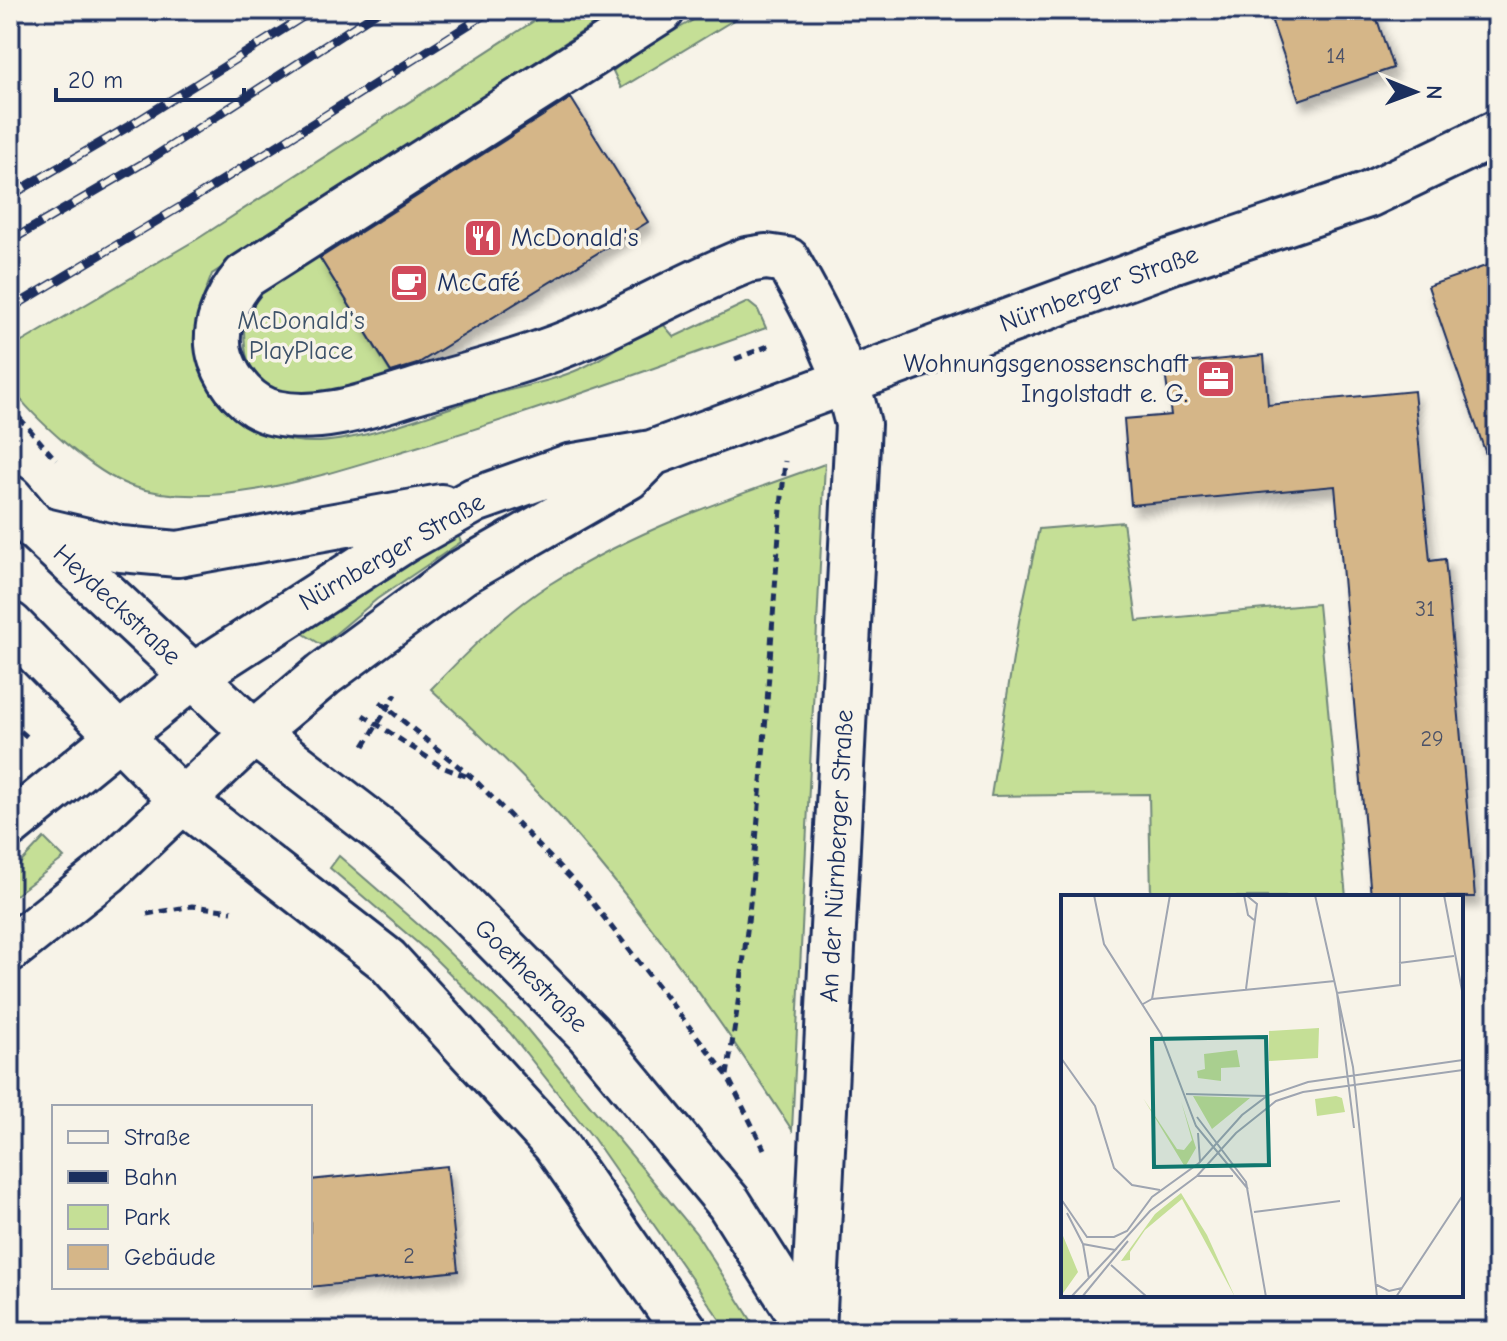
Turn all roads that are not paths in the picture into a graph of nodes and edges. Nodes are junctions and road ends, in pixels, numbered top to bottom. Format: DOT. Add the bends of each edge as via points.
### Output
graph roads {
  1 [pos="662,10"];
  2 [pos="1497,133"];
  3 [pos="848,382"];
  4 [pos="652,453"];
  5 [pos="475,500"];
  6 [pos="23,514"];
  7 [pos="10,625"];
  8 [pos="193,676"];
  9 [pos="254,733"];
  10 [pos="119,735"];
  11 [pos="184,802"];
  12 [pos="10,825"];
  13 [pos="10,949"];
  14 [pos="685,1331"];
  15 [pos="811,1331"];
  1 -- 3 [label="street, An der Nürnberger Straße" via="245,276 229,296 219,322 220,355 230,380 248,399 272,412 351,410 548,351 747,260 787,260 824,325"];
  2 -- 3 [label="street, Nürnberger Straße" via="1368,195 1172,261"];
  3 -- 4 [label="street, Nürnberger Straße"];
  3 -- 15 [label="street, An der Nürnberger Straße" via="858,424"];
  4 -- 5 [label="street, Nürnberger Straße" via="569,467"];
  4 -- 9 [label="street, Nürnberger Straße" via="628,477 461,573"];
  5 -- 6 [label="street" via="178,554 121,549"];
  5 -- 8 [label="street, Nürnberger Straße"];
  6 -- 8 [label="street, Heydeckstraße"];
  7 -- 10 [label="street"];
  8 -- 9 [label="street, Goethestraße"];
  8 -- 10 [label="street, Nürnberger Straße"];
  9 -- 11 [label="street, Nürnberger Straße"];
  9 -- 15 [label="street, Goethestraße" via="434,877 588,1033 729,1203"];
  10 -- 11 [label="street"];
  10 -- 12 [label="street, Nürnberger Straße"];
  11 -- 13 [label="street, Nürnberger Straße"];
  11 -- 14 [label="street" via="387,960 555,1144"];
}
